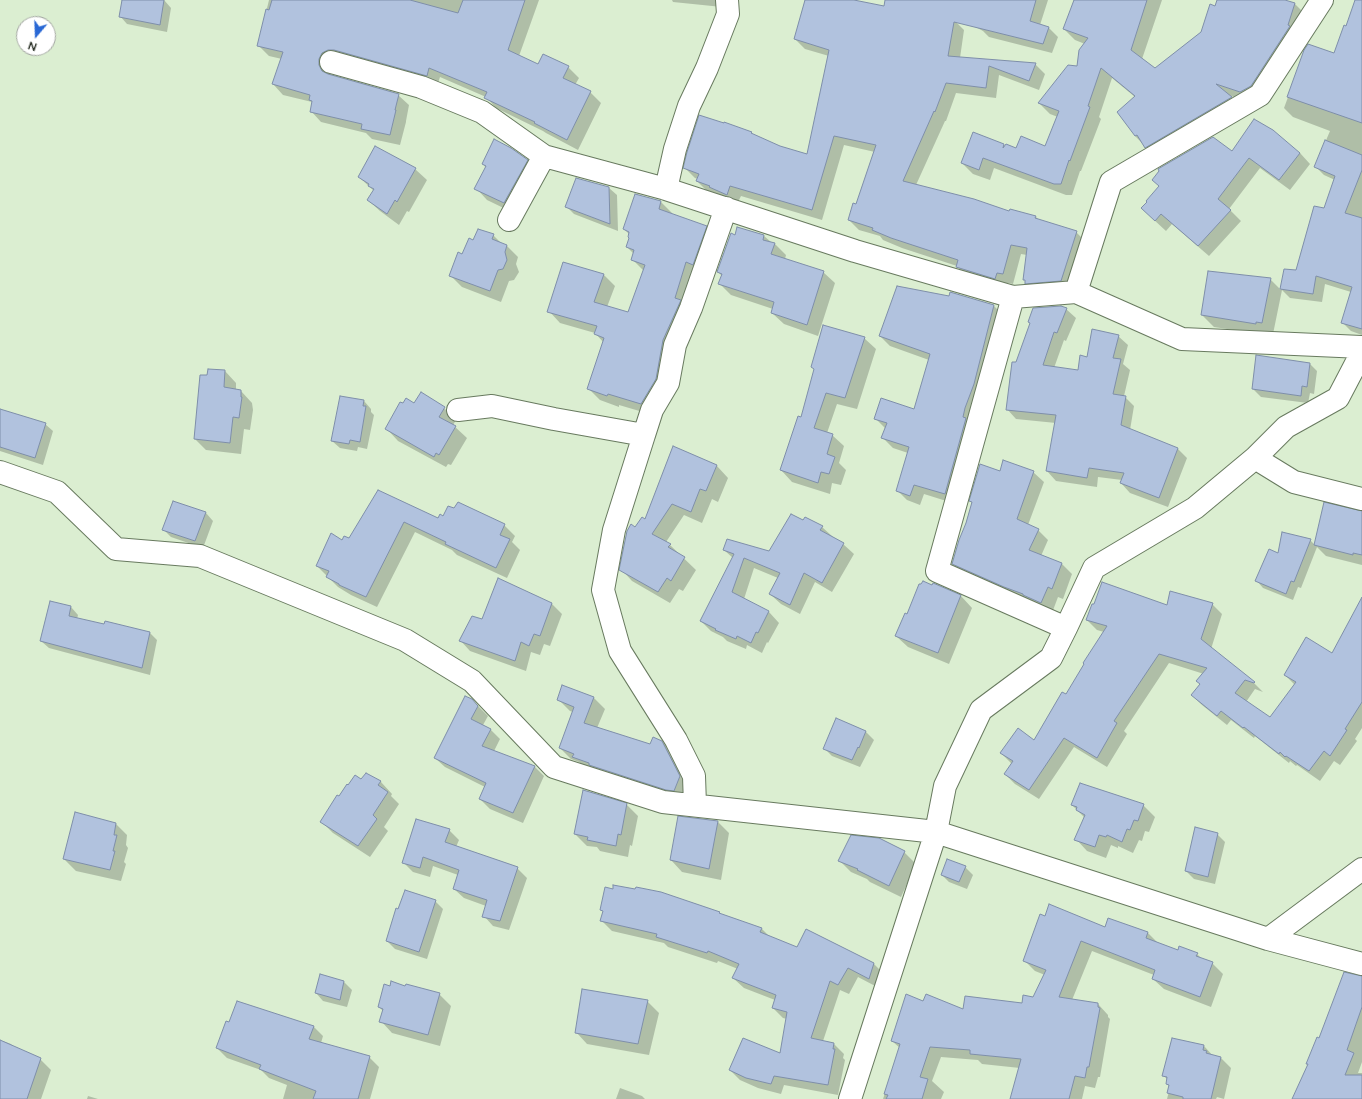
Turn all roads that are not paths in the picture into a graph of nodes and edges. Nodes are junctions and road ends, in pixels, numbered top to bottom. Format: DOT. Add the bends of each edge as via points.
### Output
graph roads {
  1 [pos="727,0"];
  2 [pos="1322,0"];
  3 [pos="332,62"];
  4 [pos="544,156"];
  5 [pos="666,188"];
  6 [pos="726,208"];
  7 [pos="509,220"];
  8 [pos="1076,292"];
  9 [pos="1013,297"];
  10 [pos="1362,347"];
  11 [pos="1362,352"];
  12 [pos="458,410"];
  13 [pos="644,435"];
  14 [pos="1255,458"];
  15 [pos="0,472"];
  16 [pos="1362,499"];
  17 [pos="1066,628"];
  18 [pos="695,805"];
  19 [pos="936,832"];
  20 [pos="1362,869"];
  21 [pos="1268,939"];
  22 [pos="1362,964"];
  23 [pos="850,1099"];
  1 -- 5 [label="street" via="728,14 708,68 689,106"];
  2 -- 8 [label="street" via="1260,95 1111,182"];
  3 -- 4 [label="street" via="421,87 482,112"];
  4 -- 5 [label="street"];
  4 -- 7 [label="street"];
  5 -- 6 [label="street"];
  6 -- 9 [label="street" via="855,251"];
  6 -- 13 [label="street" via="691,308 675,345 668,383 652,410"];
  8 -- 9 [label="street"];
  8 -- 10 [label="street" via="1182,339"];
  9 -- 17 [label="street" via="937,571"];
  11 -- 14 [label="street" via="1338,398 1286,427"];
  12 -- 13 [label="street" via="492,406"];
  13 -- 18 [label="street" via="614,530 604,590 620,651 676,740 694,776"];
  14 -- 16 [label="street" via="1294,482"];
  14 -- 17 [label="street" via="1195,508 1094,568"];
  15 -- 18 [label="street" via="57,492 116,549 200,556 406,640 472,681 554,767 663,802"];
  17 -- 19 [label="street" via="1051,658 981,710 946,786"];
  18 -- 19 [label="street"];
  19 -- 21 [label="street"];
  19 -- 23 [label="street"];
  20 -- 21 [label="street"];
  21 -- 22 [label="street"];
}
